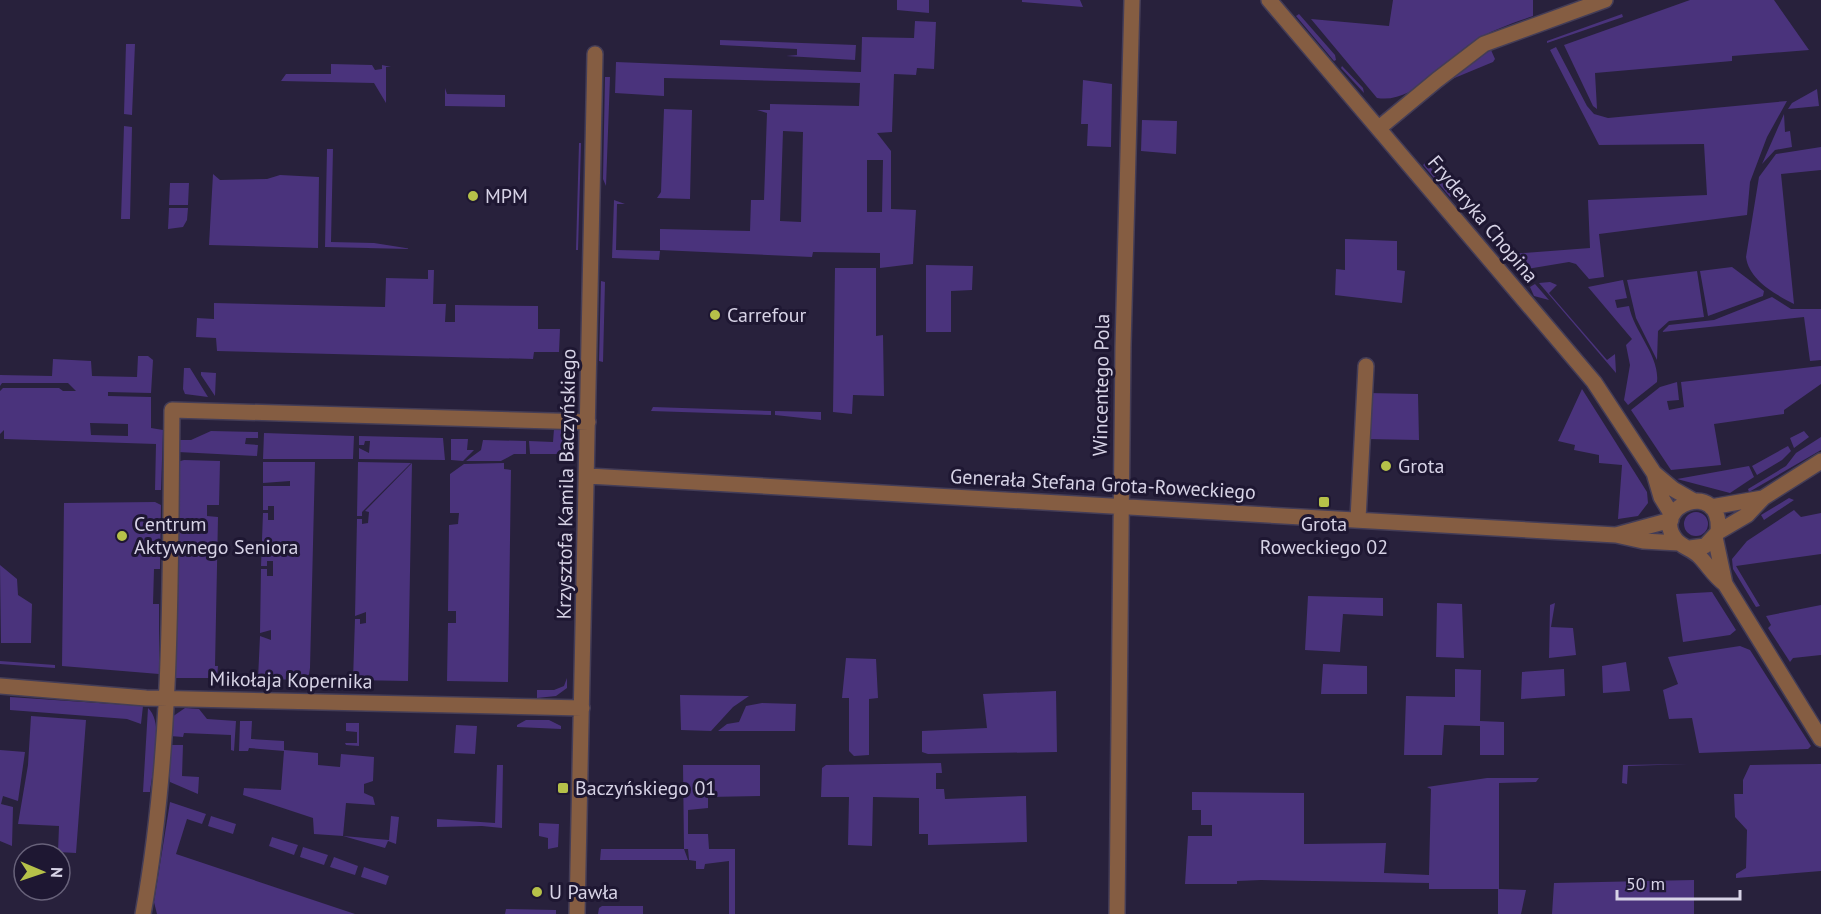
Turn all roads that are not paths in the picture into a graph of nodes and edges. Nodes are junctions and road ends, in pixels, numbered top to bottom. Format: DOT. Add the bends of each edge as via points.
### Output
graph roads {
  1 [pos="1132,0"];
  2 [pos="1269,0"];
  3 [pos="1605,0"];
  4 [pos="595,54"];
  5 [pos="1379,128"];
  6 [pos="1366,366"];
  7 [pos="588,422"];
  8 [pos="1821,461"];
  9 [pos="1654,473"];
  10 [pos="588,476"];
  11 [pos="1763,498"];
  12 [pos="1694,501"];
  13 [pos="1121,505"];
  14 [pos="1711,507"];
  15 [pos="1672,518"];
  16 [pos="1358,519"];
  17 [pos="1616,535"];
  18 [pos="1716,535"];
  19 [pos="1684,545"];
  20 [pos="1725,584"];
  21 [pos="0,686"];
  22 [pos="166,698"];
  23 [pos="582,708"];
  24 [pos="1821,739"];
  25 [pos="143,914"];
  26 [pos="577,914"];
  27 [pos="1117,914"];
  1 -- 13 [label="street, Wincentego Pola" via="1125,180"];
  2 -- 5 [label="street, Fryderyka Chopina"];
  3 -- 5 [label="street" via="1484,44"];
  4 -- 7 [label="street, Krzysztofa Kamila Baczyńskiego"];
  5 -- 9 [label="street, Fryderyka Chopina" via="1598,386"];
  6 -- 16 [label="street"];
  7 -- 10 [label="street, Krzysztofa Kamila Baczyńskiego"];
  7 -- 22 [label="street" via="171,410"];
  8 -- 11 [label="street"];
  9 -- 12 [label="street"];
  9 -- 15 [label="street"];
  10 -- 13 [label="street, Generała Stefana Grota-Roweckiego"];
  10 -- 23 [label="street, Krzysztofa Kamila Baczyńskiego"];
  11 -- 14 [label="street"];
  11 -- 18 [label="street" via="1747,515"];
  12 -- 14 [label="street"];
  12 -- 15 [label="street" via="1679,506"];
  13 -- 16 [label="street, Generała Stefana Grota-Roweckiego"];
  13 -- 27 [label="street, Wincentego Pola"];
  14 -- 18 [label="street" via="1718,521"];
  15 -- 17 [label="street"];
  15 -- 19 [label="street" via="1672,534"];
  16 -- 17 [label="street, Generała Stefana Grota-Roweckiego"];
  17 -- 19 [label="street"];
  18 -- 19 [label="street" via="1705,546"];
  18 -- 20 [label="street"];
  19 -- 20 [label="street"];
  20 -- 24 [label="street"];
  21 -- 22 [label="street, Mikołaja Kopernika"];
  22 -- 23 [label="street, Mikołaja Kopernika"];
  22 -- 25 [label="street" via="161,796"];
  23 -- 26 [label="street, Krzysztofa Kamila Baczyńskiego"];
}
